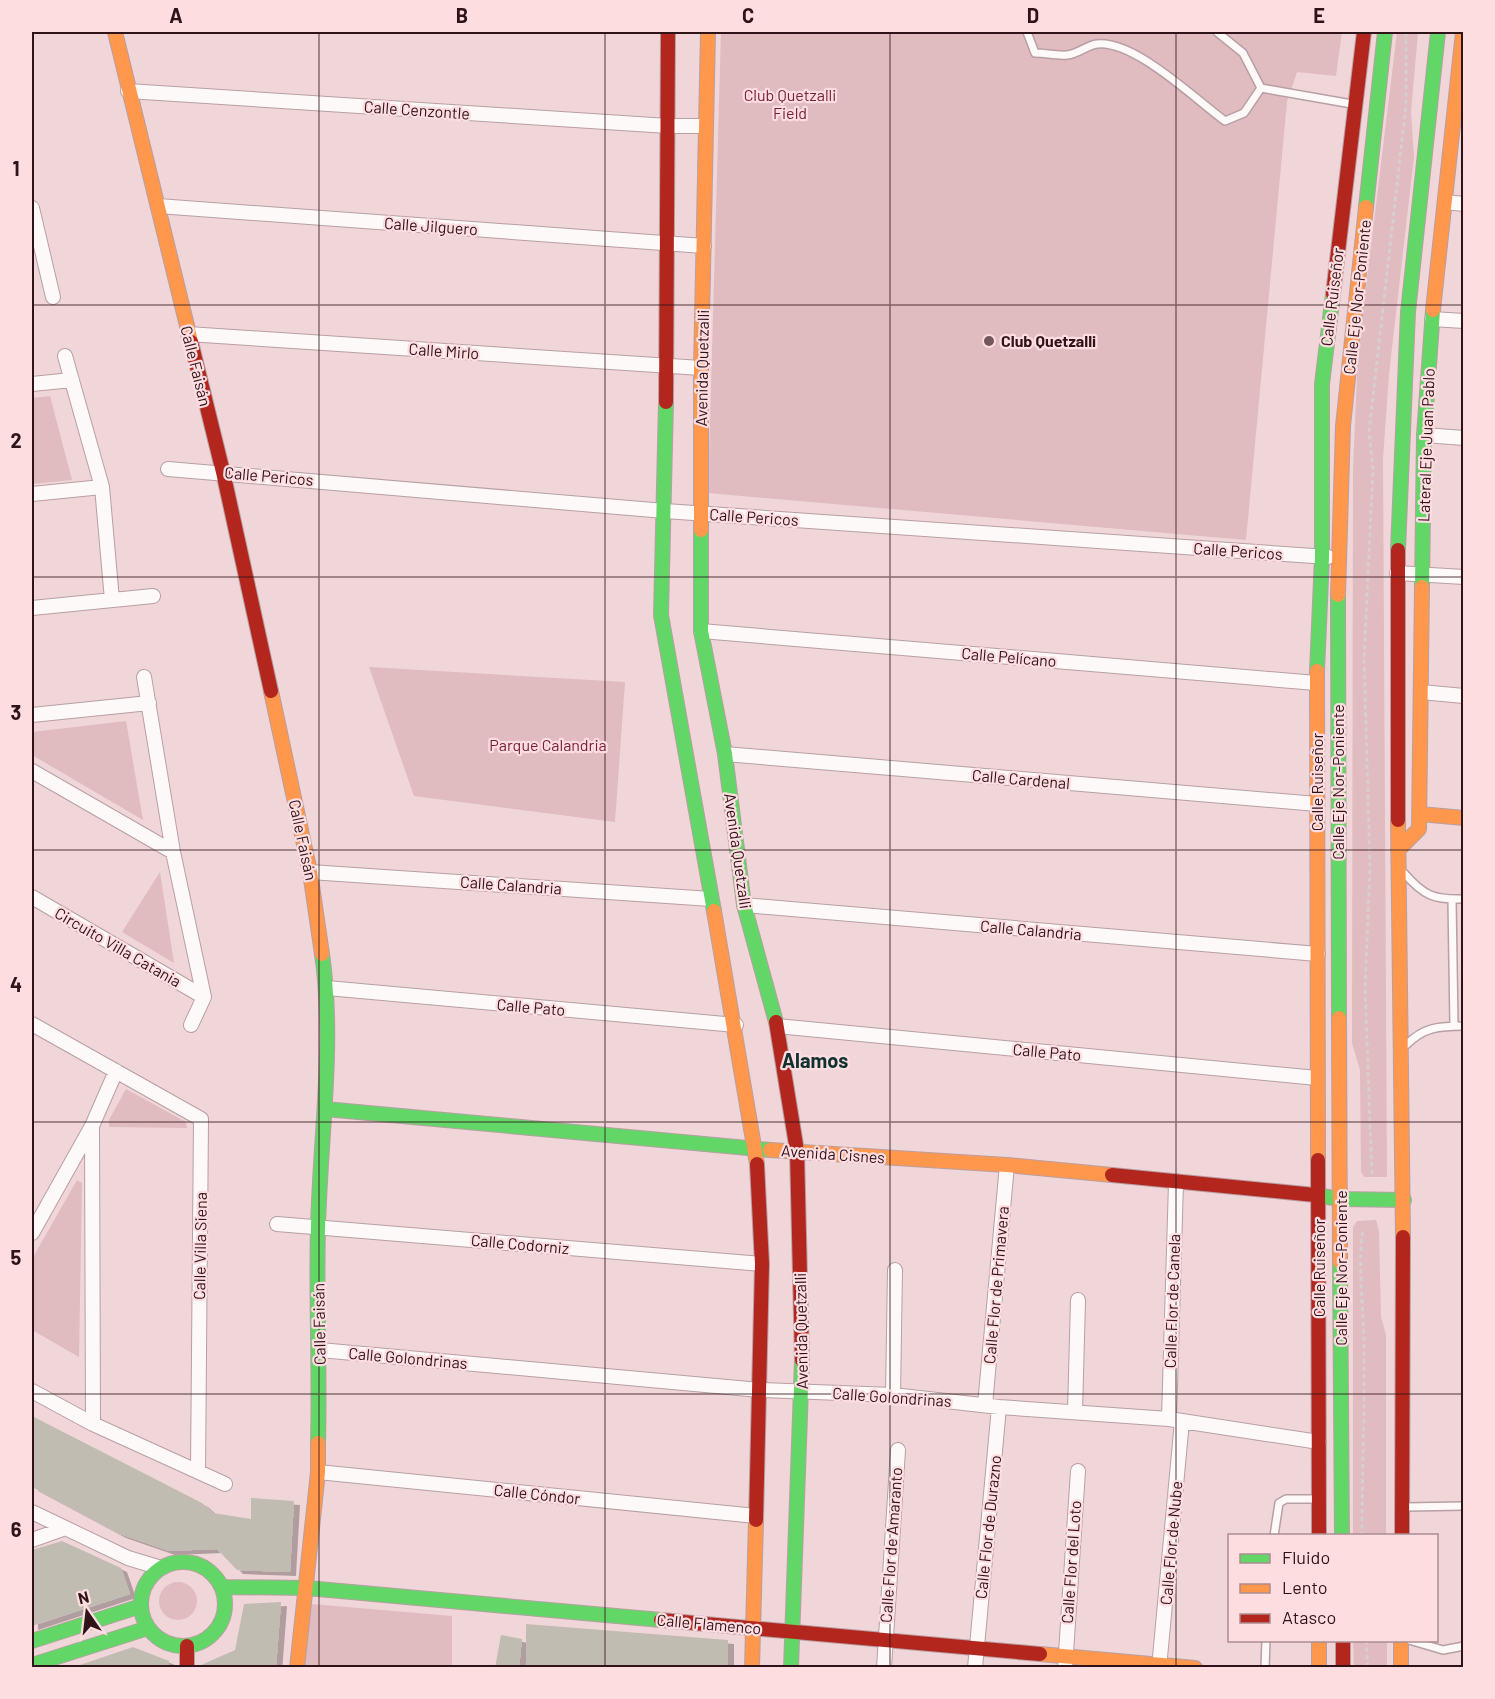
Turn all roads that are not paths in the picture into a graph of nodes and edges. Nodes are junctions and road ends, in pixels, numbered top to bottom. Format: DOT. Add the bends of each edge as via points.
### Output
graph roads {
  1 [pos="115,32"];
  2 [pos="668,32"];
  3 [pos="708,32"];
  4 [pos="1027,32"];
  5 [pos="1217,32"];
  6 [pos="1364,32"];
  7 [pos="1385,32"];
  8 [pos="1438,32"];
  9 [pos="1462,32"];
  10 [pos="1460,85"];
  11 [pos="1261,88"];
  12 [pos="128,91"];
  13 [pos="1355,105"];
  14 [pos="668,126"];
  15 [pos="706,126"];
  16 [pos="1445,202"];
  17 [pos="1464,204"];
  18 [pos="158,207"];
  19 [pos="32,208"];
  20 [pos="668,242"];
  21 [pos="704,246"];
  22 [pos="46,268"];
  23 [pos="32,269"];
  24 [pos="52,297"];
  25 [pos="1432,319"];
  26 [pos="1464,321"];
  27 [pos="188,333"];
  28 [pos="65,356"];
  29 [pos="665,365"];
  30 [pos="701,368"];
  31 [pos="72,380"];
  32 [pos="32,384"];
  33 [pos="1424,435"];
  34 [pos="1464,438"];
  35 [pos="168,469"];
  36 [pos="223,472"];
  37 [pos="102,487"];
  38 [pos="32,494"];
  39 [pos="665,511"];
  40 [pos="700,513"];
  41 [pos="1322,556"];
  42 [pos="1340,558"];
  43 [pos="1397,573"];
  44 [pos="1422,574"];
  45 [pos="1464,577"];
  46 [pos="153,596"];
  47 [pos="112,600"];
  48 [pos="32,608"];
  49 [pos="701,631"];
  50 [pos="144,676"];
  51 [pos="1316,683"];
  52 [pos="1421,692"];
  53 [pos="1464,696"];
  54 [pos="149,703"];
  55 [pos="32,715"];
  56 [pos="725,754"];
  57 [pos="32,771"];
  58 [pos="1317,804"];
  59 [pos="1420,814"];
  60 [pos="1464,818"];
  61 [pos="1398,850"];
  62 [pos="173,852"];
  63 [pos="1398,867"];
  64 [pos="310,872"];
  65 [pos="32,897"];
  66 [pos="711,899"];
  67 [pos="1464,899"];
  68 [pos="1452,900"];
  69 [pos="744,905"];
  70 [pos="1318,954"];
  71 [pos="327,988"];
  72 [pos="204,997"];
  73 [pos="32,1024"];
  74 [pos="191,1025"];
  75 [pos="736,1025"];
  76 [pos="777,1026"];
  77 [pos="1454,1026"];
  78 [pos="1464,1026"];
  79 [pos="1402,1049"];
  80 [pos="116,1071"];
  81 [pos="1317,1078"];
  82 [pos="325,1109"];
  83 [pos="92,1126"];
  84 [pos="756,1149"];
  85 [pos="797,1151"];
  86 [pos="1007,1165"];
  87 [pos="1176,1183"];
  88 [pos="1318,1195"];
  89 [pos="1340,1199"];
  90 [pos="1404,1200"];
  91 [pos="277,1224"];
  92 [pos="318,1227"];
  93 [pos="32,1233"];
  94 [pos="762,1264"];
  95 [pos="895,1270"];
  96 [pos="1078,1300"];
  97 [pos="320,1350"];
  98 [pos="760,1390"];
  99 [pos="32,1391"];
  100 [pos="803,1391"];
  101 [pos="893,1395"];
  102 [pos="992,1406"];
  103 [pos="1076,1412"];
  104 [pos="1175,1420"];
  105 [pos="93,1424"];
  106 [pos="1319,1442"];
  107 [pos="898,1450"];
  108 [pos="198,1471"];
  109 [pos="1078,1471"];
  110 [pos="318,1472"];
  111 [pos="225,1484"];
  112 [pos="1319,1500"];
  113 [pos="1464,1506"];
  114 [pos="1402,1507"];
  115 [pos="32,1512"];
  116 [pos="756,1516"];
  117 [pos="63,1529"];
  118 [pos="1274,1534"];
  119 [pos="1319,1534"];
  120 [pos="1342,1534"];
  121 [pos="1402,1534"];
  122 [pos="32,1540"];
  123 [pos="161,1568"];
  124 [pos="223,1587"];
  125 [pos="307,1588"];
  126 [pos="141,1606"];
  127 [pos="148,1628"];
  128 [pos="754,1629"];
  129 [pos="793,1630"];
  130 [pos="884,1639"];
  131 [pos="32,1641"];
  132 [pos="1266,1642"];
  133 [pos="1319,1642"];
  134 [pos="1343,1642"];
  135 [pos="1401,1642"];
  136 [pos="1413,1642"];
  137 [pos="187,1646"];
  138 [pos="976,1646"];
  139 [pos="1464,1646"];
  140 [pos="1065,1661"];
  141 [pos="32,1665"];
  142 [pos="1159,1666"];
  143 [pos="187,1668"];
  144 [pos="297,1668"];
  145 [pos="752,1668"];
  146 [pos="791,1668"];
  147 [pos="884,1668"];
  148 [pos="975,1668"];
  149 [pos="1195,1668"];
  150 [pos="1265,1668"];
  151 [pos="1320,1668"];
  152 [pos="1343,1668"];
  153 [pos="1401,1668"];
  1 -- 12 [label="main road, Calle Faisán"];
  2 -- 14 [label="main road, Avenida Quetzalli"];
  3 -- 15 [label="main road, Avenida Quetzalli"];
  4 -- 11 [label="lane" via="1035,53 1069,55 1096,44 1111,45 1166,73 1226,121 1244,113"];
  5 -- 11 [label="lane" via="1243,53"];
  6 -- 13 [label="main road, Calle Ruiseñor"];
  7 -- 42 [label="main road, Calle Eje Nor-Poniente" via="1343,426"];
  8 -- 43 [label="main road" via="1408,312"];
  9 -- 10 [label="main road, Lateral Eje Juan Pablo"];
  10 -- 16 [label="main road, Lateral Eje Juan Pablo"];
  11 -- 13 [label="lane"];
  12 -- 14 [label="street, Calle Cenzontle"];
  12 -- 18 [label="main road, Calle Faisán"];
  13 -- 41 [label="main road, Calle Ruiseñor" via="1322,384"];
  14 -- 15 [label="street, Calle Cenzontle"];
  14 -- 20 [label="main road, Avenida Quetzalli"];
  15 -- 21 [label="main road, Avenida Quetzalli"];
  16 -- 17 [label="street"];
  16 -- 25 [label="main road, Lateral Eje Juan Pablo"];
  18 -- 20 [label="street, Calle Jilguero"];
  18 -- 27 [label="main road, Calle Faisán"];
  19 -- 22 [label="street"];
  20 -- 21 [label="street, Calle Jilguero"];
  20 -- 29 [label="main road, Avenida Quetzalli"];
  21 -- 30 [label="main road, Avenida Quetzalli"];
  22 -- 23 [label="street"];
  22 -- 24 [label="street"];
  25 -- 26 [label="street"];
  25 -- 33 [label="main road, Lateral Eje Juan Pablo"];
  27 -- 29 [label="street, Calle Mirlo"];
  27 -- 36 [label="main road, Calle Faisán"];
  28 -- 31 [label="street"];
  29 -- 30 [label="street, Calle Mirlo"];
  29 -- 39 [label="main road, Avenida Quetzalli"];
  30 -- 40 [label="main road, Avenida Quetzalli"];
  31 -- 32 [label="street"];
  31 -- 37 [label="street"];
  33 -- 34 [label="street"];
  33 -- 44 [label="main road, Lateral Eje Juan Pablo"];
  35 -- 36 [label="street, Calle Pericos"];
  36 -- 39 [label="street, Calle Pericos"];
  36 -- 64 [label="main road, Calle Faisán"];
  37 -- 38 [label="street"];
  37 -- 47 [label="street"];
  39 -- 40 [label="street, Calle Pericos"];
  39 -- 66 [label="main road, Avenida Quetzalli" via="661,615"];
  40 -- 41 [label="street, Calle Pericos"];
  40 -- 49 [label="main road, Avenida Quetzalli"];
  41 -- 42 [label="street, Calle Pericos"];
  41 -- 51 [label="main road, Calle Ruiseñor"];
  42 -- 89 [label="main road, Calle Eje Nor-Poniente"];
  43 -- 44 [label="street"];
  43 -- 61 [label="main road"];
  44 -- 45 [label="street"];
  44 -- 52 [label="main road, Lateral Eje Juan Pablo"];
  46 -- 47 [label="street"];
  47 -- 48 [label="street"];
  49 -- 51 [label="street, Calle Pelícano"];
  49 -- 56 [label="main road, Avenida Quetzalli"];
  50 -- 54 [label="street, Circuito Villa Catania"];
  51 -- 58 [label="main road, Calle Ruiseñor"];
  52 -- 53 [label="street"];
  52 -- 59 [label="main road, Lateral Eje Juan Pablo"];
  54 -- 55 [label="street"];
  54 -- 62 [label="street, Circuito Villa Catania"];
  56 -- 58 [label="street, Calle Cardenal"];
  56 -- 69 [label="main road, Avenida Quetzalli"];
  57 -- 62 [label="street"];
  58 -- 70 [label="main road, Calle Ruiseñor"];
  59 -- 60 [label="main road"];
  59 -- 61 [label="main road, Lateral Eje Juan Pablo" via="1419,829"];
  61 -- 63 [label="main road"];
  62 -- 72 [label="street, Circuito Villa Catania"];
  63 -- 68 [label="lane" via="1415,886 1436,900"];
  63 -- 79 [label="main road"];
  64 -- 66 [label="street, Calle Calandria"];
  64 -- 71 [label="main road, Calle Faisán"];
  65 -- 72 [label="street, Circuito Villa Catania"];
  66 -- 75 [label="main road, Avenida Quetzalli"];
  67 -- 68 [label="lane"];
  68 -- 77 [label="lane"];
  69 -- 70 [label="street, Calle Calandria"];
  69 -- 76 [label="main road, Avenida Quetzalli"];
  70 -- 81 [label="main road, Calle Ruiseñor"];
  71 -- 75 [label="street, Calle Pato"];
  71 -- 82 [label="main road, Calle Faisán"];
  72 -- 74 [label="street"];
  73 -- 80 [label="street, Calle Villa Siena"];
  75 -- 84 [label="main road, Avenida Quetzalli"];
  76 -- 81 [label="street, Calle Pato"];
  76 -- 85 [label="main road, Avenida Quetzalli"];
  77 -- 78 [label="lane"];
  77 -- 79 [label="lane" via="1425,1030"];
  79 -- 90 [label="main road"];
  80 -- 83 [label="street"];
  80 -- 108 [label="street, Calle Villa Siena" via="201,1119"];
  81 -- 88 [label="main road, Calle Ruiseñor"];
  82 -- 84 [label="main road, Avenida Cisnes"];
  82 -- 92 [label="main road, Calle Faisán"];
  83 -- 93 [label="street"];
  83 -- 105 [label="street"];
  84 -- 85 [label="main road, Avenida Cisnes"];
  84 -- 94 [label="main road, Avenida Quetzalli"];
  85 -- 86 [label="main road, Avenida Cisnes"];
  85 -- 100 [label="main road, Avenida Quetzalli"];
  86 -- 87 [label="main road, Avenida Cisnes"];
  86 -- 102 [label="street, Calle Flor de Primavera"];
  87 -- 88 [label="main road, Avenida Cisnes"];
  87 -- 104 [label="street, Calle Flor de Canela"];
  88 -- 89 [label="main road, Avenida Cisnes"];
  88 -- 106 [label="main road, Calle Ruiseñor"];
  89 -- 90 [label="main road, Avenida Cisnes"];
  89 -- 120 [label="main road, Calle Eje Nor-Poniente"];
  90 -- 114 [label="main road"];
  91 -- 92 [label="street, Calle Codorniz"];
  92 -- 94 [label="street, Calle Codorniz"];
  92 -- 97 [label="main road, Calle Faisán"];
  94 -- 98 [label="main road, Avenida Quetzalli"];
  95 -- 101 [label="street"];
  96 -- 103 [label="street"];
  97 -- 98 [label="street, Calle Golondrinas"];
  97 -- 110 [label="main road, Calle Faisán"];
  98 -- 100 [label="street, Calle Golondrinas"];
  98 -- 116 [label="main road, Avenida Quetzalli"];
  99 -- 105 [label="street"];
  100 -- 101 [label="street, Calle Golondrinas"];
  100 -- 129 [label="main road, Avenida Quetzalli"];
  101 -- 102 [label="street, Calle Golondrinas"];
  102 -- 103 [label="street, Calle Golondrinas"];
  102 -- 138 [label="street, Calle Flor de Durazno"];
  103 -- 104 [label="street, Calle Golondrinas"];
  104 -- 106 [label="street, Calle Golondrinas"];
  104 -- 142 [label="street, Calle Flor de Nube"];
  105 -- 108 [label="street"];
  106 -- 112 [label="main road, Calle Ruiseñor"];
  107 -- 130 [label="street, Calle Flor de Amaranto"];
  108 -- 111 [label="street"];
  109 -- 140 [label="street, Calle Flor del Loto"];
  110 -- 116 [label="street, Calle Cóndor"];
  110 -- 125 [label="main road, Calle Faisán"];
  112 -- 118 [label="lane" via="1286,1499 1279,1503"];
  112 -- 119 [label="main road, Calle Ruiseñor"];
  113 -- 114 [label="lane"];
  114 -- 121 [label="main road"];
  115 -- 117 [label="street"];
  116 -- 128 [label="main road, Avenida Quetzalli"];
  117 -- 122 [label="street"];
  117 -- 123 [label="street"];
  123 -- 124 [label="main road" via="174,1562 203,1566"];
  123 -- 126 [label="main road" via="143,1591"];
  124 -- 125 [label="main road, Calle Flamenco"];
  124 -- 137 [label="main road" via="226,1600 220,1626 212,1636"];
  125 -- 128 [label="main road, Calle Flamenco"];
  125 -- 144 [label="main road, Calle Faisán"];
  126 -- 127 [label="main road"];
  126 -- 131 [label="main road"];
  127 -- 137 [label="main road" via="159,1639"];
  127 -- 141 [label="main road"];
  128 -- 129 [label="main road, Calle Flamenco"];
  128 -- 145 [label="main road, Avenida Quetzalli"];
  129 -- 130 [label="main road, Calle Flamenco"];
  129 -- 146 [label="main road, Avenida Quetzalli"];
  130 -- 138 [label="main road, Calle Flamenco"];
  130 -- 147 [label="street, Calle Flor de Amaranto"];
  132 -- 150 [label="lane"];
  133 -- 151 [label="main road"];
  134 -- 152 [label="main road"];
  135 -- 153 [label="main road"];
  136 -- 139 [label="lane" via="1443,1650"];
  137 -- 143 [label="main road"];
  138 -- 140 [label="main road, Calle Flamenco"];
  138 -- 148 [label="street, Calle Flor de Durazno"];
  140 -- 142 [label="main road, Calle Flamenco"];
  142 -- 149 [label="main road, Calle Flamenco"];
}
